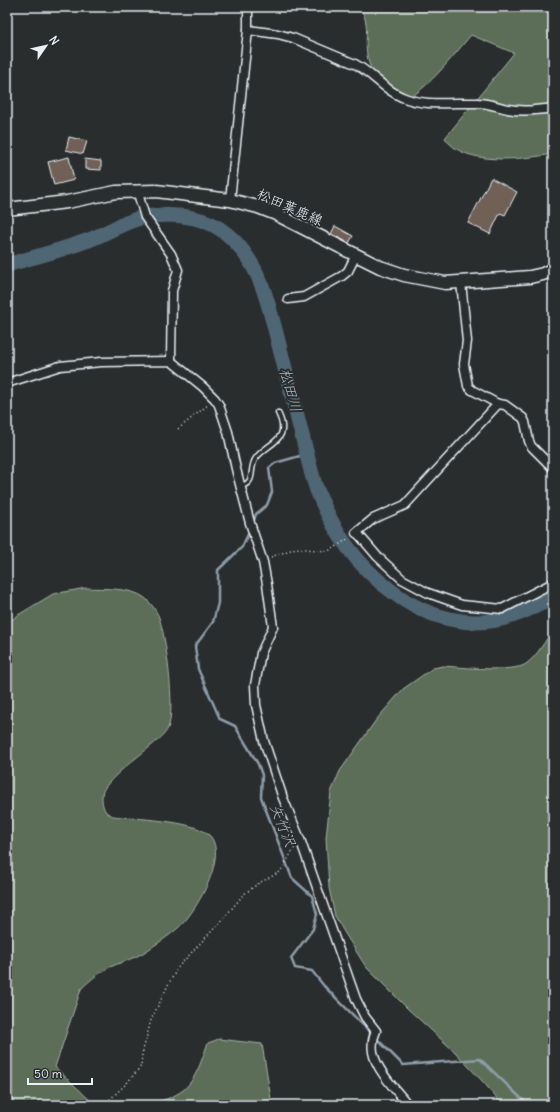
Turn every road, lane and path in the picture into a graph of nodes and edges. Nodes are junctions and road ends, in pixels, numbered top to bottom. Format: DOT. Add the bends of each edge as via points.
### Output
graph roads {
  1 [pos="248,7"];
  2 [pos="248,30"];
  3 [pos="553,108"];
  4 [pos="137,190"];
  5 [pos="230,200"];
  6 [pos="7,209"];
  7 [pos="356,255"];
  8 [pos="553,269"];
  9 [pos="461,282"];
  10 [pos="288,299"];
  11 [pos="171,361"];
  12 [pos="7,383"];
  13 [pos="214,398"];
  14 [pos="498,404"];
  15 [pos="278,413"];
  16 [pos="178,430"];
  17 [pos="553,468"];
  18 [pos="241,486"];
  19 [pos="356,533"];
  20 [pos="263,562"];
  21 [pos="553,584"];
  22 [pos="300,838"];
  23 [pos="104,1105"];
  24 [pos="408,1105"];
  1 -- 2 [label="street"];
  2 -- 3 [label="street" via="293,38 355,64 403,98 435,103 484,103 528,111"];
  2 -- 5 [label="street"];
  4 -- 5 [label="main road, 松田葉鹿線"];
  4 -- 6 [label="main road, 松田葉鹿線"];
  4 -- 11 [label="street" via="145,217 171,254 178,270 172,291"];
  5 -- 7 [label="main road, 松田葉鹿線" via="276,214"];
  7 -- 9 [label="main road, 松田葉鹿線" via="404,275 445,283"];
  7 -- 10 [label="street" via="342,276 304,297"];
  8 -- 9 [label="main road, 松田葉鹿線" via="530,277"];
  9 -- 14 [label="street" via="467,341 464,364 468,386"];
  11 -- 12 [label="street" via="101,362 60,366"];
  11 -- 13 [label="street" via="194,378"];
  13 -- 16 [label="path"];
  13 -- 18 [label="street" via="222,412"];
  14 -- 17 [label="street" via="505,405 523,418 528,441"];
  14 -- 19 [label="street" via="405,505 373,519"];
  15 -- 18 [label="lane" via="283,428 281,434 276,442 256,459 250,481"];
  18 -- 20 [label="street"];
  19 -- 20 [label="path" via="326,552 292,549"];
  19 -- 21 [label="street" via="402,579 428,593 462,605 502,609"];
  20 -- 22 [label="street" via="272,627 260,653 255,685 256,706 264,742"];
  22 -- 23 [label="path" via="280,872 244,894 180,966 151,1020 141,1066"];
  22 -- 24 [label="street" via="356,999 376,1031 373,1038 376,1060"];
}
